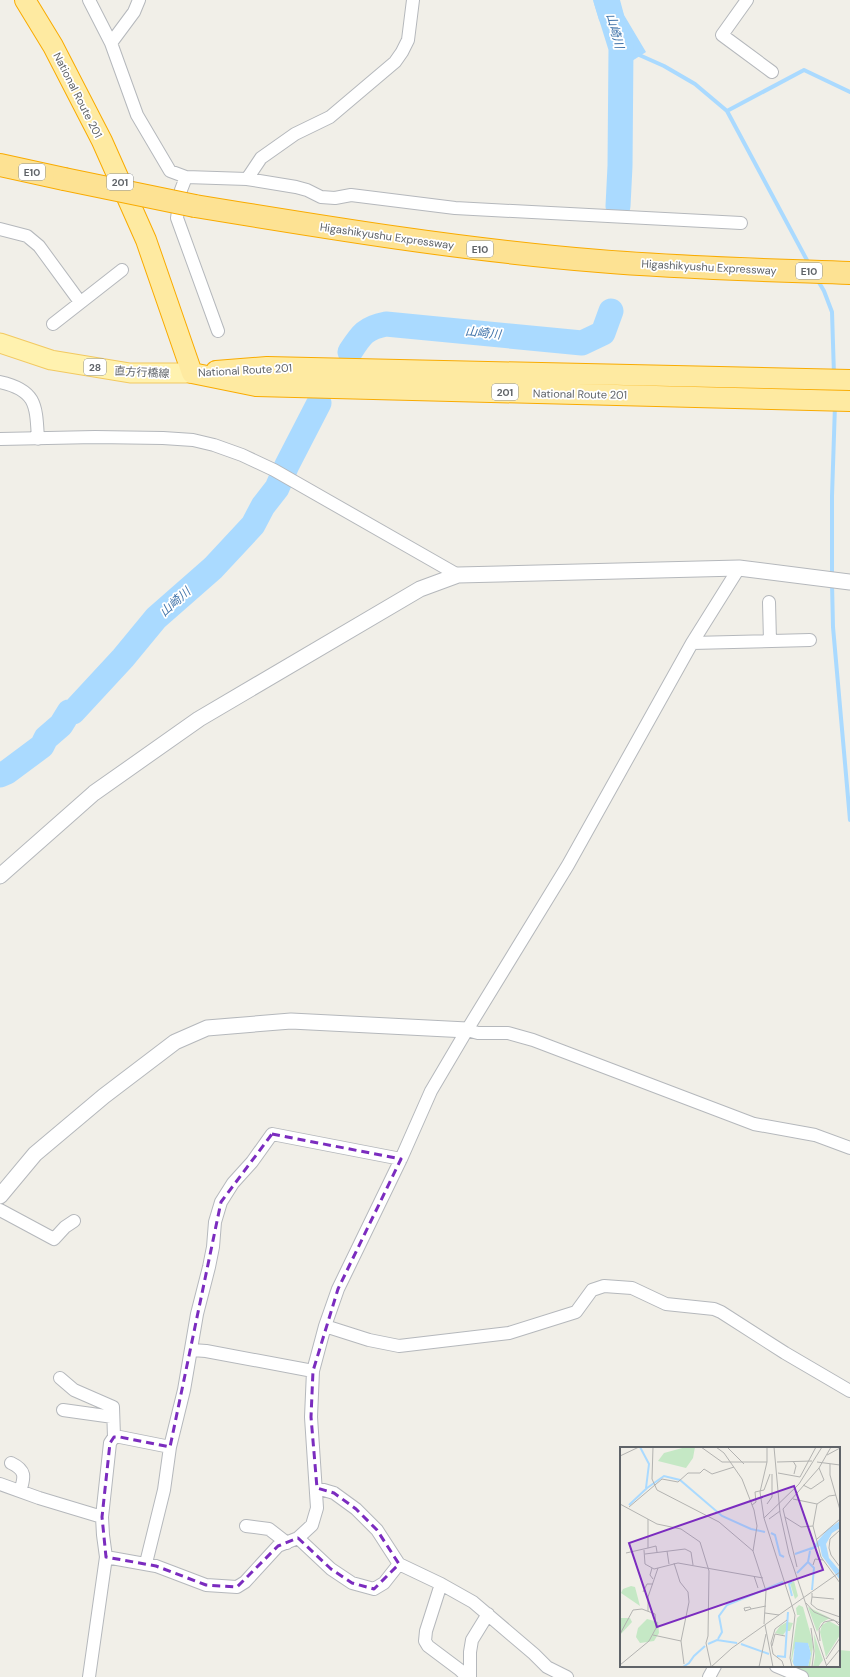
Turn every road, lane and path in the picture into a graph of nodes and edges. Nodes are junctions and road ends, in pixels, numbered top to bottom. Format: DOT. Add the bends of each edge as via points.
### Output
graph roads {
  1 [pos="26,0"];
  2 [pos="89,0"];
  3 [pos="139,0"];
  4 [pos="413,0"];
  5 [pos="747,0"];
  6 [pos="111,44"];
  7 [pos="772,72"];
  8 [pos="0,165"];
  9 [pos="186,177"];
  10 [pos="247,179"];
  11 [pos="741,223"];
  12 [pos="0,229"];
  13 [pos="850,266"];
  14 [pos="122,270"];
  15 [pos="768,270"];
  16 [pos="850,273"];
  17 [pos="80,302"];
  18 [pos="53,324"];
  19 [pos="218,331"];
  20 [pos="0,344"];
  21 [pos="192,373"];
  22 [pos="849,380"];
  23 [pos="0,382"];
  24 [pos="849,401"];
  25 [pos="38,438"];
  26 [pos="0,439"];
  27 [pos="739,568"];
  28 [pos="458,575"];
  29 [pos="850,582"];
  30 [pos="769,602"];
  31 [pos="810,640"];
  32 [pos="770,641"];
  33 [pos="692,644"];
  34 [pos="0,876"];
  35 [pos="467,1030"];
  36 [pos="850,1148"];
  37 [pos="401,1159"];
  38 [pos="0,1196"];
  39 [pos="0,1210"];
  40 [pos="74,1220"];
  41 [pos="325,1326"];
  42 [pos="192,1350"];
  43 [pos="313,1370"];
  44 [pos="60,1378"];
  45 [pos="850,1390"];
  46 [pos="63,1410"];
  47 [pos="113,1417"];
  48 [pos="114,1437"];
  49 [pos="170,1447"];
  50 [pos="11,1463"];
  51 [pos="0,1484"];
  52 [pos="317,1488"];
  53 [pos="20,1492"];
  54 [pos="102,1516"];
  55 [pos="246,1526"];
  56 [pos="292,1540"];
  57 [pos="106,1557"];
  58 [pos="146,1563"];
  59 [pos="398,1564"];
  60 [pos="441,1584"];
  61 [pos="488,1614"];
  62 [pos="714,1667"];
  63 [pos="778,1667"];
  64 [pos="89,1677"];
  65 [pos="468,1677"];
  66 [pos="567,1677"];
  67 [pos="709,1677"];
  68 [pos="802,1677"];
  1 -- 21 [label="highway, National Route 201 / 201" via="102,141 146,240"];
  2 -- 6 [label="street"];
  3 -- 6 [label="street" via="134,12"];
  4 -- 10 [label="street" via="408,40 395,62 330,117 295,134 261,158"];
  5 -- 7 [label="street" via="722,35"];
  6 -- 9 [label="street" via="137,115 170,171"];
  8 -- 15 [label="highway, Higashikyushu Expressway / E10, bridge" via="195,206 481,250 599,261"];
  9 -- 10 [label="street"];
  9 -- 19 [label="street" via="181,190 177,218"];
  10 -- 11 [label="street" via="302,188 320,197 351,195 455,208"];
  12 -- 17 [label="street" via="27,236 40,246"];
  13 -- 15 [label="highway"];
  14 -- 17 [label="street"];
  15 -- 16 [label="highway, Higashikyushu Expressway / E10"];
  17 -- 18 [label="street"];
  20 -- 21 [label="main road, 直方行橋線 / 28" via="51,360 123,372"];
  21 -- 22 [label="highway, National Route 201 / 201" via="267,367"];
  21 -- 24 [label="highway, National Route 201 / 201" via="256,386"];
  23 -- 25 [label="street" via="13,384 26,392 32,400 36,412"];
  25 -- 26 [label="street"];
  25 -- 28 [label="street" via="163,438 193,440 214,445 274,470"];
  27 -- 28 [label="street"];
  27 -- 29 [label="street"];
  27 -- 33 [label="street"];
  28 -- 34 [label="street" via="420,589 199,719 94,792"];
  30 -- 32 [label="street"];
  31 -- 32 [label="street"];
  32 -- 33 [label="street"];
  33 -- 35 [label="street" via="568,864"];
  35 -- 36 [label="street" via="508,1033 533,1040 754,1124 815,1135"];
  35 -- 37 [label="street" via="432,1091"];
  35 -- 38 [label="street" via="291,1021 207,1028 175,1042 104,1096 35,1154"];
  37 -- 41 [label="street" via="338,1289"];
  37 -- 42 [label="street" via="272,1134 221,1202 215,1222 214,1247 192,1335"];
  39 -- 40 [label="street" via="54,1239"];
  41 -- 43 [label="street"];
  41 -- 45 [label="street" via="400,1346 501,1334 576,1312 592,1290 604,1286 632,1288 666,1304 721,1312"];
  42 -- 43 [label="street"];
  42 -- 49 [label="street"];
  43 -- 52 [label="street" via="311,1417"];
  44 -- 47 [label="street" via="74,1390 113,1407"];
  46 -- 47 [label="street"];
  47 -- 48 [label="street"];
  48 -- 49 [label="street" via="120,1436"];
  48 -- 54 [label="street" via="110,1443"];
  49 -- 58 [label="street" via="164,1490"];
  50 -- 53 [label="street" via="23,1474"];
  51 -- 53 [label="street"];
  52 -- 56 [label="street" via="318,1508 312,1525"];
  52 -- 59 [label="street" via="334,1494 356,1509 377,1530"];
  53 -- 54 [label="street"];
  54 -- 57 [label="street"];
  55 -- 56 [label="street" via="269,1529"];
  56 -- 58 [label="street" via="278,1546 245,1582 237,1587 206,1584"];
  56 -- 59 [label="street" via="352,1583 374,1589 384,1583"];
  57 -- 58 [label="street"];
  57 -- 64 [label="street"];
  59 -- 60 [label="street"];
  60 -- 61 [label="street" via="473,1602"];
  60 -- 65 [label="street" via="425,1641"];
  61 -- 65 [label="street" via="472,1640"];
  61 -- 66 [label="street" via="547,1667"];
  62 -- 67 [label="street"];
  63 -- 68 [label="street"];
}
